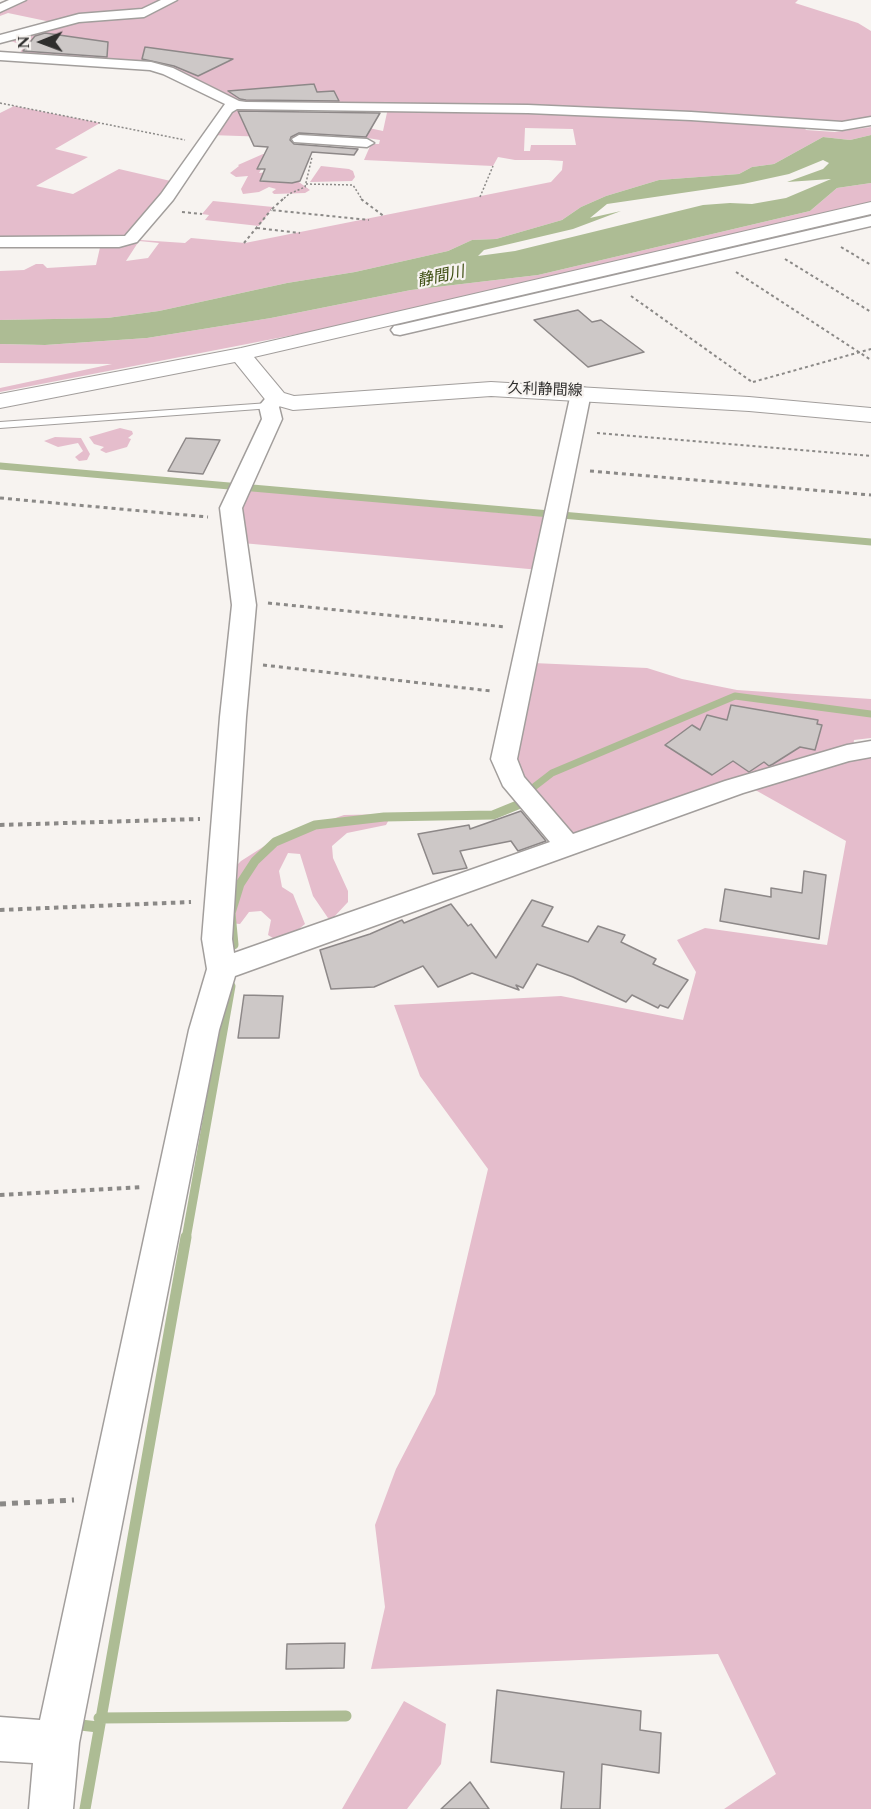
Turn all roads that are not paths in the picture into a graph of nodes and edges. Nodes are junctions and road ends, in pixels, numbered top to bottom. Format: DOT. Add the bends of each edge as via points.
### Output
graph roads {
  1 [pos="20,0"];
  2 [pos="171,0"];
  3 [pos="0,8"];
  4 [pos="0,39"];
  5 [pos="7,56"];
  6 [pos="0,67"];
  7 [pos="235,104"];
  8 [pos="299,107"];
  9 [pos="871,121"];
  10 [pos="299,139"];
  11 [pos="367,143"];
  12 [pos="299,156"];
  13 [pos="871,208"];
  14 [pos="871,221"];
  15 [pos="0,242"];
  16 [pos="400,330"];
  17 [pos="241,354"];
  18 [pos="581,393"];
  19 [pos="0,401"];
  20 [pos="273,402"];
  21 [pos="871,415"];
  22 [pos="0,426"];
  23 [pos="871,749"];
  24 [pos="568,846"];
  25 [pos="222,969"];
  26 [pos="0,1739"];
  27 [pos="57,1743"];
  28 [pos="51,1809"];
  1 -- 3 [label="street"];
  2 -- 4 [label="street" via="144,13 79,18"];
  5 -- 6 [label="street"];
  5 -- 7 [label="street" via="151,66"];
  7 -- 8 [label="street"];
  7 -- 15 [label="street" via="227,109 166,197 131,239"];
  8 -- 9 [label="street" via="528,109 842,126"];
  8 -- 10 [label="street"];
  10 -- 11 [label="street"];
  10 -- 12 [label="street"];
  13 -- 17 [label="main road"];
  14 -- 16 [label="street"];
  17 -- 19 [label="main road"];
  17 -- 20 [label="main road"];
  18 -- 20 [label="main road, 久利静間線" via="491,389"];
  18 -- 21 [label="main road, 久利静間線"];
  18 -- 24 [label="street" via="504,759 512,780"];
  20 -- 22 [label="lane"];
  20 -- 25 [label="street" via="272,419 238,497 244,600 217,939"];
  23 -- 24 [label="street" via="734,787"];
  24 -- 25 [label="street"];
  25 -- 27 [label="street" via="204,1030"];
  26 -- 27 [label="street"];
  27 -- 28 [label="street"];
}
